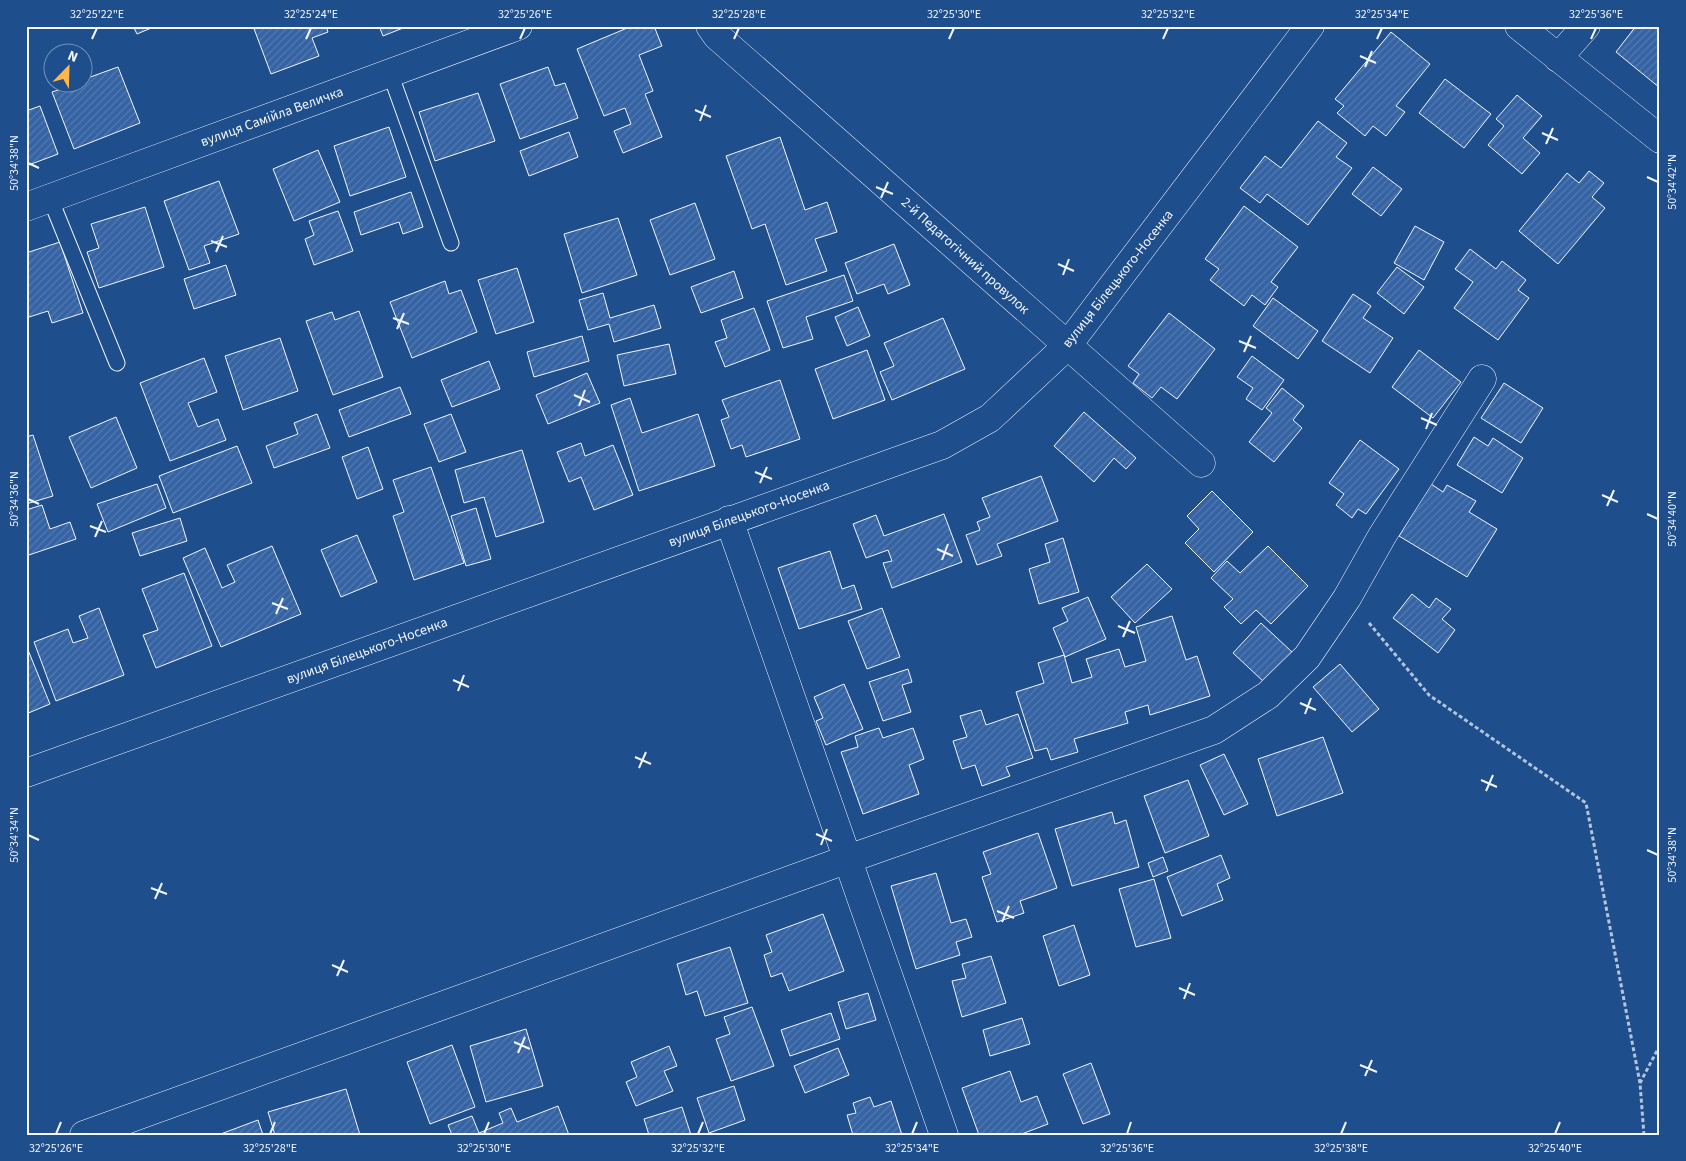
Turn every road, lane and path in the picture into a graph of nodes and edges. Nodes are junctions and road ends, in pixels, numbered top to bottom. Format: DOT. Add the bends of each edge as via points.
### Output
graph roads {
  1 [pos="518,26"];
  2 [pos="710,26"];
  3 [pos="1310,26"];
  4 [pos="1519,26"];
  5 [pos="1586,26"];
  6 [pos="1558,58"];
  7 [pos="390,73"];
  8 [pos="1660,139"];
  9 [pos="38,203"];
  10 [pos="451,243"];
  11 [pos="1067,346"];
  12 [pos="117,363"];
  13 [pos="1482,379"];
  14 [pos="1201,463"];
  15 [pos="729,520"];
  16 [pos="1347,598"];
  17 [pos="26,774"];
  18 [pos="848,859"];
  19 [pos="1660,1045"];
  20 [pos="1640,1083"];
  21 [pos="84,1135"];
  22 [pos="944,1135"];
  23 [pos="1644,1135"];
  1 -- 7 [label="street, вулиця Самійла Величка"];
  2 -- 11 [label="street, 2-й Педагогічний провулок" via="717,36"];
  3 -- 11 [label="street, вулиця Білецького-Носенка"];
  4 -- 6 [label="street"];
  5 -- 6 [label="street"];
  6 -- 8 [label="street"];
  7 -- 9 [label="street, вулиця Самійла Величка"];
  7 -- 10 [label="lane"];
  9 -- 12 [label="lane"];
  11 -- 14 [label="street, 2-й Педагогічний провулок"];
  11 -- 15 [label="street, вулиця Білецького-Носенка" via="990,418 942,445"];
  13 -- 16 [label="street" via="1382,536"];
  15 -- 17 [label="street, вулиця Білецького-Носенка"];
  15 -- 18 [label="street"];
  16 -- 18 [label="street" via="1307,657 1268,695 1214,730"];
  16 -- 20 [label="path" via="1429,695 1586,803"];
  18 -- 21 [label="street"];
  18 -- 22 [label="street"];
  19 -- 20 [label="path"];
  20 -- 23 [label="path"];
}
